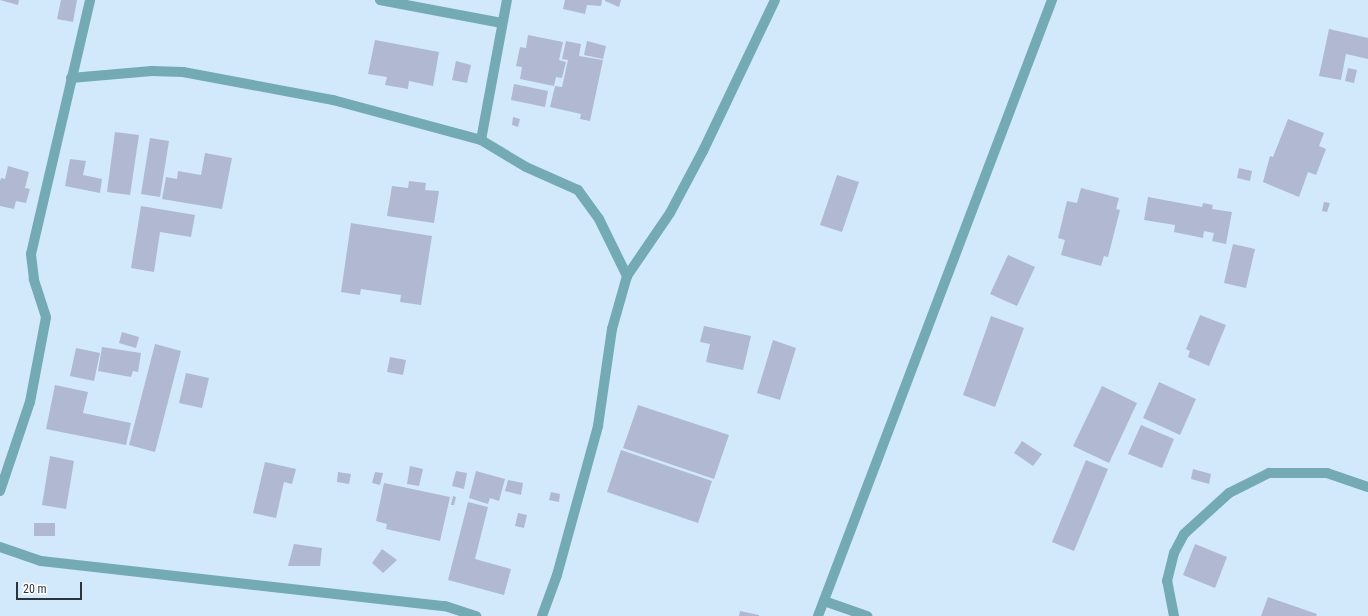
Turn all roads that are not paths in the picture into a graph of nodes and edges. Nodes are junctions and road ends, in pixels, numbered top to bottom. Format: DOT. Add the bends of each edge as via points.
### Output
graph roads {
  1 [pos="90,0"];
  2 [pos="380,0"];
  3 [pos="506,0"];
  4 [pos="775,0"];
  5 [pos="1052,0"];
  6 [pos="502,23"];
  7 [pos="72,78"];
  8 [pos="481,140"];
  9 [pos="627,276"];
  10 [pos="1368,487"];
  11 [pos="0,491"];
  12 [pos="0,547"];
  13 [pos="824,601"];
  14 [pos="476,616"];
  15 [pos="542,616"];
  16 [pos="818,616"];
  17 [pos="867,616"];
  18 [pos="1174,616"];
  1 -- 7 [label="street"];
  2 -- 6 [label="street"];
  3 -- 6 [label="street"];
  4 -- 9 [label="street" via="670,214"];
  5 -- 13 [label="street"];
  6 -- 8 [label="street"];
  7 -- 8 [label="street" via="152,71 183,72 333,100"];
  7 -- 11 [label="street" via="31,254 34,279 46,317 30,402"];
  8 -- 9 [label="street" via="526,167 578,190 599,219"];
  9 -- 15 [label="street" via="612,329 598,426 557,575"];
  10 -- 18 [label="street" via="1327,473 1269,473 1229,492 1184,534 1174,553 1167,581"];
  12 -- 14 [label="street" via="41,561 445,606"];
  13 -- 16 [label="street"];
  13 -- 17 [label="street"];
}
